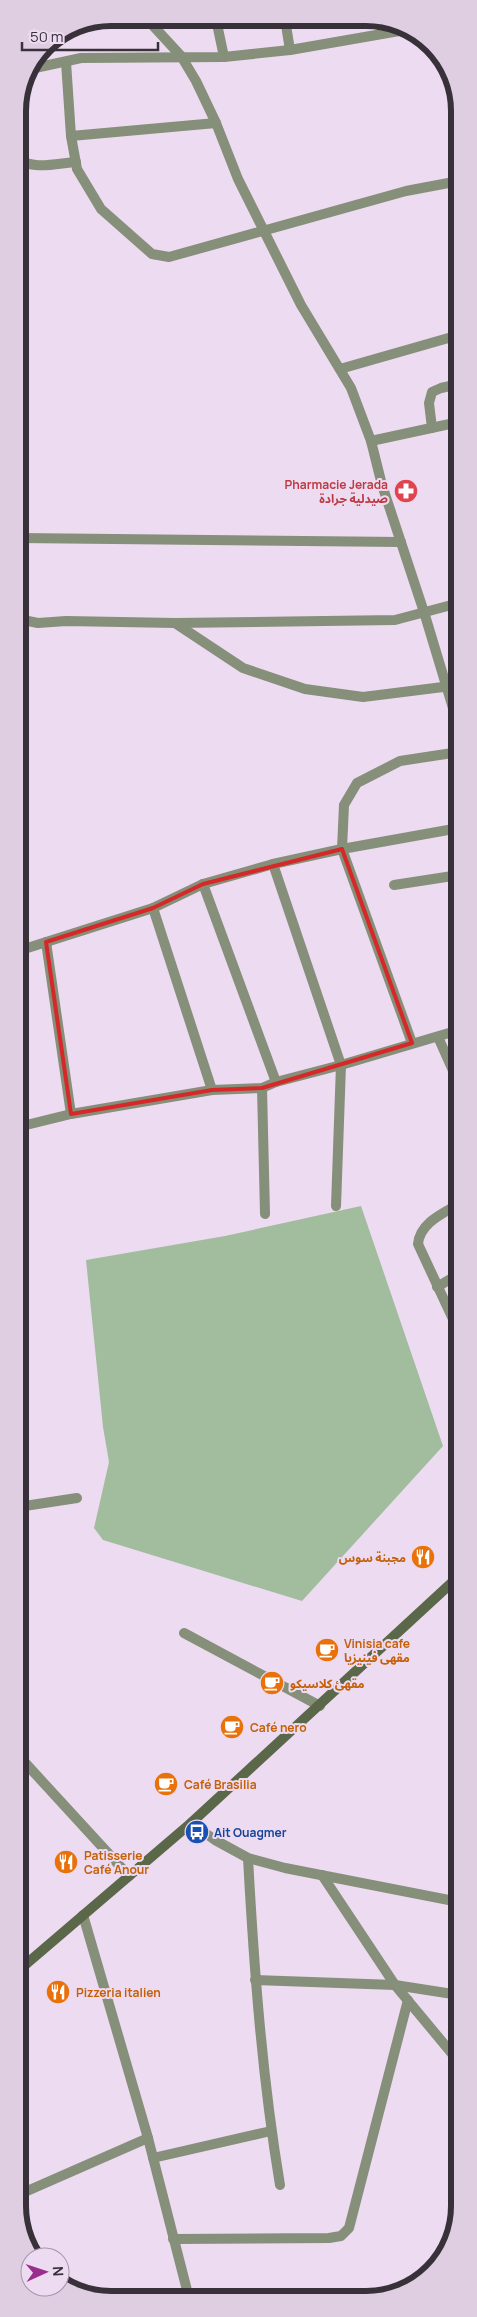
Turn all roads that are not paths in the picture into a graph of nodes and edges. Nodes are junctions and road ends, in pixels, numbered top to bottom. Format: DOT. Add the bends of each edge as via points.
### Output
graph roads {
  1 [pos="153,26"];
  2 [pos="217,26"];
  3 [pos="286,26"];
  4 [pos="391,31"];
  5 [pos="290,50"];
  6 [pos="181,56"];
  7 [pos="224,57"];
  8 [pos="66,62"];
  9 [pos="39,67"];
  10 [pos="216,123"];
  11 [pos="71,136"];
  12 [pos="76,162"];
  13 [pos="26,164"];
  14 [pos="451,183"];
  15 [pos="264,232"];
  16 [pos="451,337"];
  17 [pos="340,369"];
  18 [pos="451,386"];
  19 [pos="451,424"];
  20 [pos="432,428"];
  21 [pos="371,442"];
  22 [pos="26,538"];
  23 [pos="401,542"];
  24 [pos="451,605"];
  25 [pos="424,612"];
  26 [pos="26,621"];
  27 [pos="175,623"];
  28 [pos="451,687"];
  29 [pos="446,688"];
  30 [pos="451,703"];
  31 [pos="451,753"];
  32 [pos="451,829"];
  33 [pos="342,849"];
  34 [pos="273,864"];
  35 [pos="451,876"];
  36 [pos="203,884"];
  37 [pos="394,884"];
  38 [pos="153,908"];
  39 [pos="46,942"];
  40 [pos="26,948"];
  41 [pos="451,1033"];
  42 [pos="438,1037"];
  43 [pos="412,1043"];
  44 [pos="341,1065"];
  45 [pos="451,1066"];
  46 [pos="276,1082"];
  47 [pos="262,1088"];
  48 [pos="212,1090"];
  49 [pos="71,1114"];
  50 [pos="26,1122"];
  51 [pos="336,1206"];
  52 [pos="451,1209"];
  53 [pos="265,1214"];
  54 [pos="451,1279"];
  55 [pos="437,1287"];
  56 [pos="451,1316"];
  57 [pos="77,1498"];
  58 [pos="26,1506"];
  59 [pos="451,1583"];
  60 [pos="184,1633"];
  61 [pos="320,1706"];
  62 [pos="26,1764"];
  63 [pos="191,1823"];
  64 [pos="248,1858"];
  65 [pos="322,1875"];
  66 [pos="129,1876"];
  67 [pos="451,1900"];
  68 [pos="83,1916"];
  69 [pos="26,1964"];
  70 [pos="255,1980"];
  71 [pos="395,1985"];
  72 [pos="451,1994"];
  73 [pos="408,2000"];
  74 [pos="451,2052"];
  75 [pos="271,2131"];
  76 [pos="148,2138"];
  77 [pos="153,2158"];
  78 [pos="280,2185"];
  79 [pos="26,2191"];
  80 [pos="173,2239"];
  81 [pos="187,2291"];
  1 -- 6 [label="street"];
  2 -- 7 [label="street"];
  3 -- 5 [label="street"];
  4 -- 5 [label="street"];
  5 -- 7 [label="street"];
  6 -- 7 [label="street"];
  6 -- 8 [label="street" via="81,58"];
  6 -- 10 [label="street"];
  8 -- 9 [label="street"];
  8 -- 11 [label="street"];
  10 -- 11 [label="street"];
  10 -- 15 [label="street" via="238,180"];
  11 -- 12 [label="street"];
  12 -- 13 [label="street"];
  12 -- 15 [label="street" via="101,209 152,254 169,257"];
  14 -- 15 [label="street" via="406,191"];
  15 -- 17 [label="street" via="300,305"];
  16 -- 17 [label="street"];
  17 -- 21 [label="street" via="351,388"];
  18 -- 20 [label="street" via="432,392 429,403"];
  19 -- 20 [label="street"];
  20 -- 21 [label="street"];
  21 -- 23 [label="street"];
  22 -- 23 [label="street"];
  23 -- 25 [label="street"];
  24 -- 25 [label="street"];
  25 -- 27 [label="street" via="395,620"];
  25 -- 29 [label="street"];
  26 -- 27 [label="street"];
  27 -- 29 [label="street" via="243,668 305,689 363,697"];
  28 -- 29 [label="street"];
  29 -- 30 [label="street"];
  31 -- 33 [label="street" via="400,761 357,782 344,805"];
  32 -- 33 [label="street"];
  33 -- 34 [label="street"];
  33 -- 43 [label="street"];
  34 -- 36 [label="street"];
  34 -- 44 [label="street"];
  35 -- 37 [label="street"];
  36 -- 38 [label="street"];
  36 -- 46 [label="street"];
  38 -- 39 [label="street"];
  38 -- 48 [label="street"];
  39 -- 40 [label="street"];
  39 -- 49 [label="street"];
  41 -- 42 [label="street"];
  42 -- 43 [label="street"];
  42 -- 45 [label="street"];
  43 -- 44 [label="street"];
  44 -- 46 [label="street"];
  44 -- 51 [label="street"];
  46 -- 47 [label="street"];
  47 -- 48 [label="street"];
  47 -- 53 [label="street"];
  48 -- 49 [label="street"];
  49 -- 50 [label="street"];
  52 -- 55 [label="street" via="419,1233 418,1244"];
  54 -- 55 [label="street"];
  55 -- 56 [label="street"];
  57 -- 58 [label="street"];
  59 -- 61 [label="main road"];
  60 -- 61 [label="street"];
  61 -- 63 [label="main road"];
  62 -- 66 [label="street"];
  63 -- 64 [label="street"];
  63 -- 66 [label="main road"];
  64 -- 65 [label="street"];
  64 -- 70 [label="street"];
  65 -- 67 [label="street"];
  65 -- 71 [label="street"];
  66 -- 68 [label="main road"];
  68 -- 69 [label="main road"];
  68 -- 76 [label="street"];
  70 -- 71 [label="street"];
  70 -- 75 [label="street"];
  71 -- 72 [label="street"];
  71 -- 73 [label="street"];
  73 -- 74 [label="street"];
  73 -- 80 [label="street" via="349,2228 341,2236 329,2238"];
  75 -- 77 [label="street"];
  75 -- 78 [label="street"];
  76 -- 77 [label="street"];
  76 -- 79 [label="street"];
  77 -- 80 [label="street"];
  80 -- 81 [label="street"];
}
